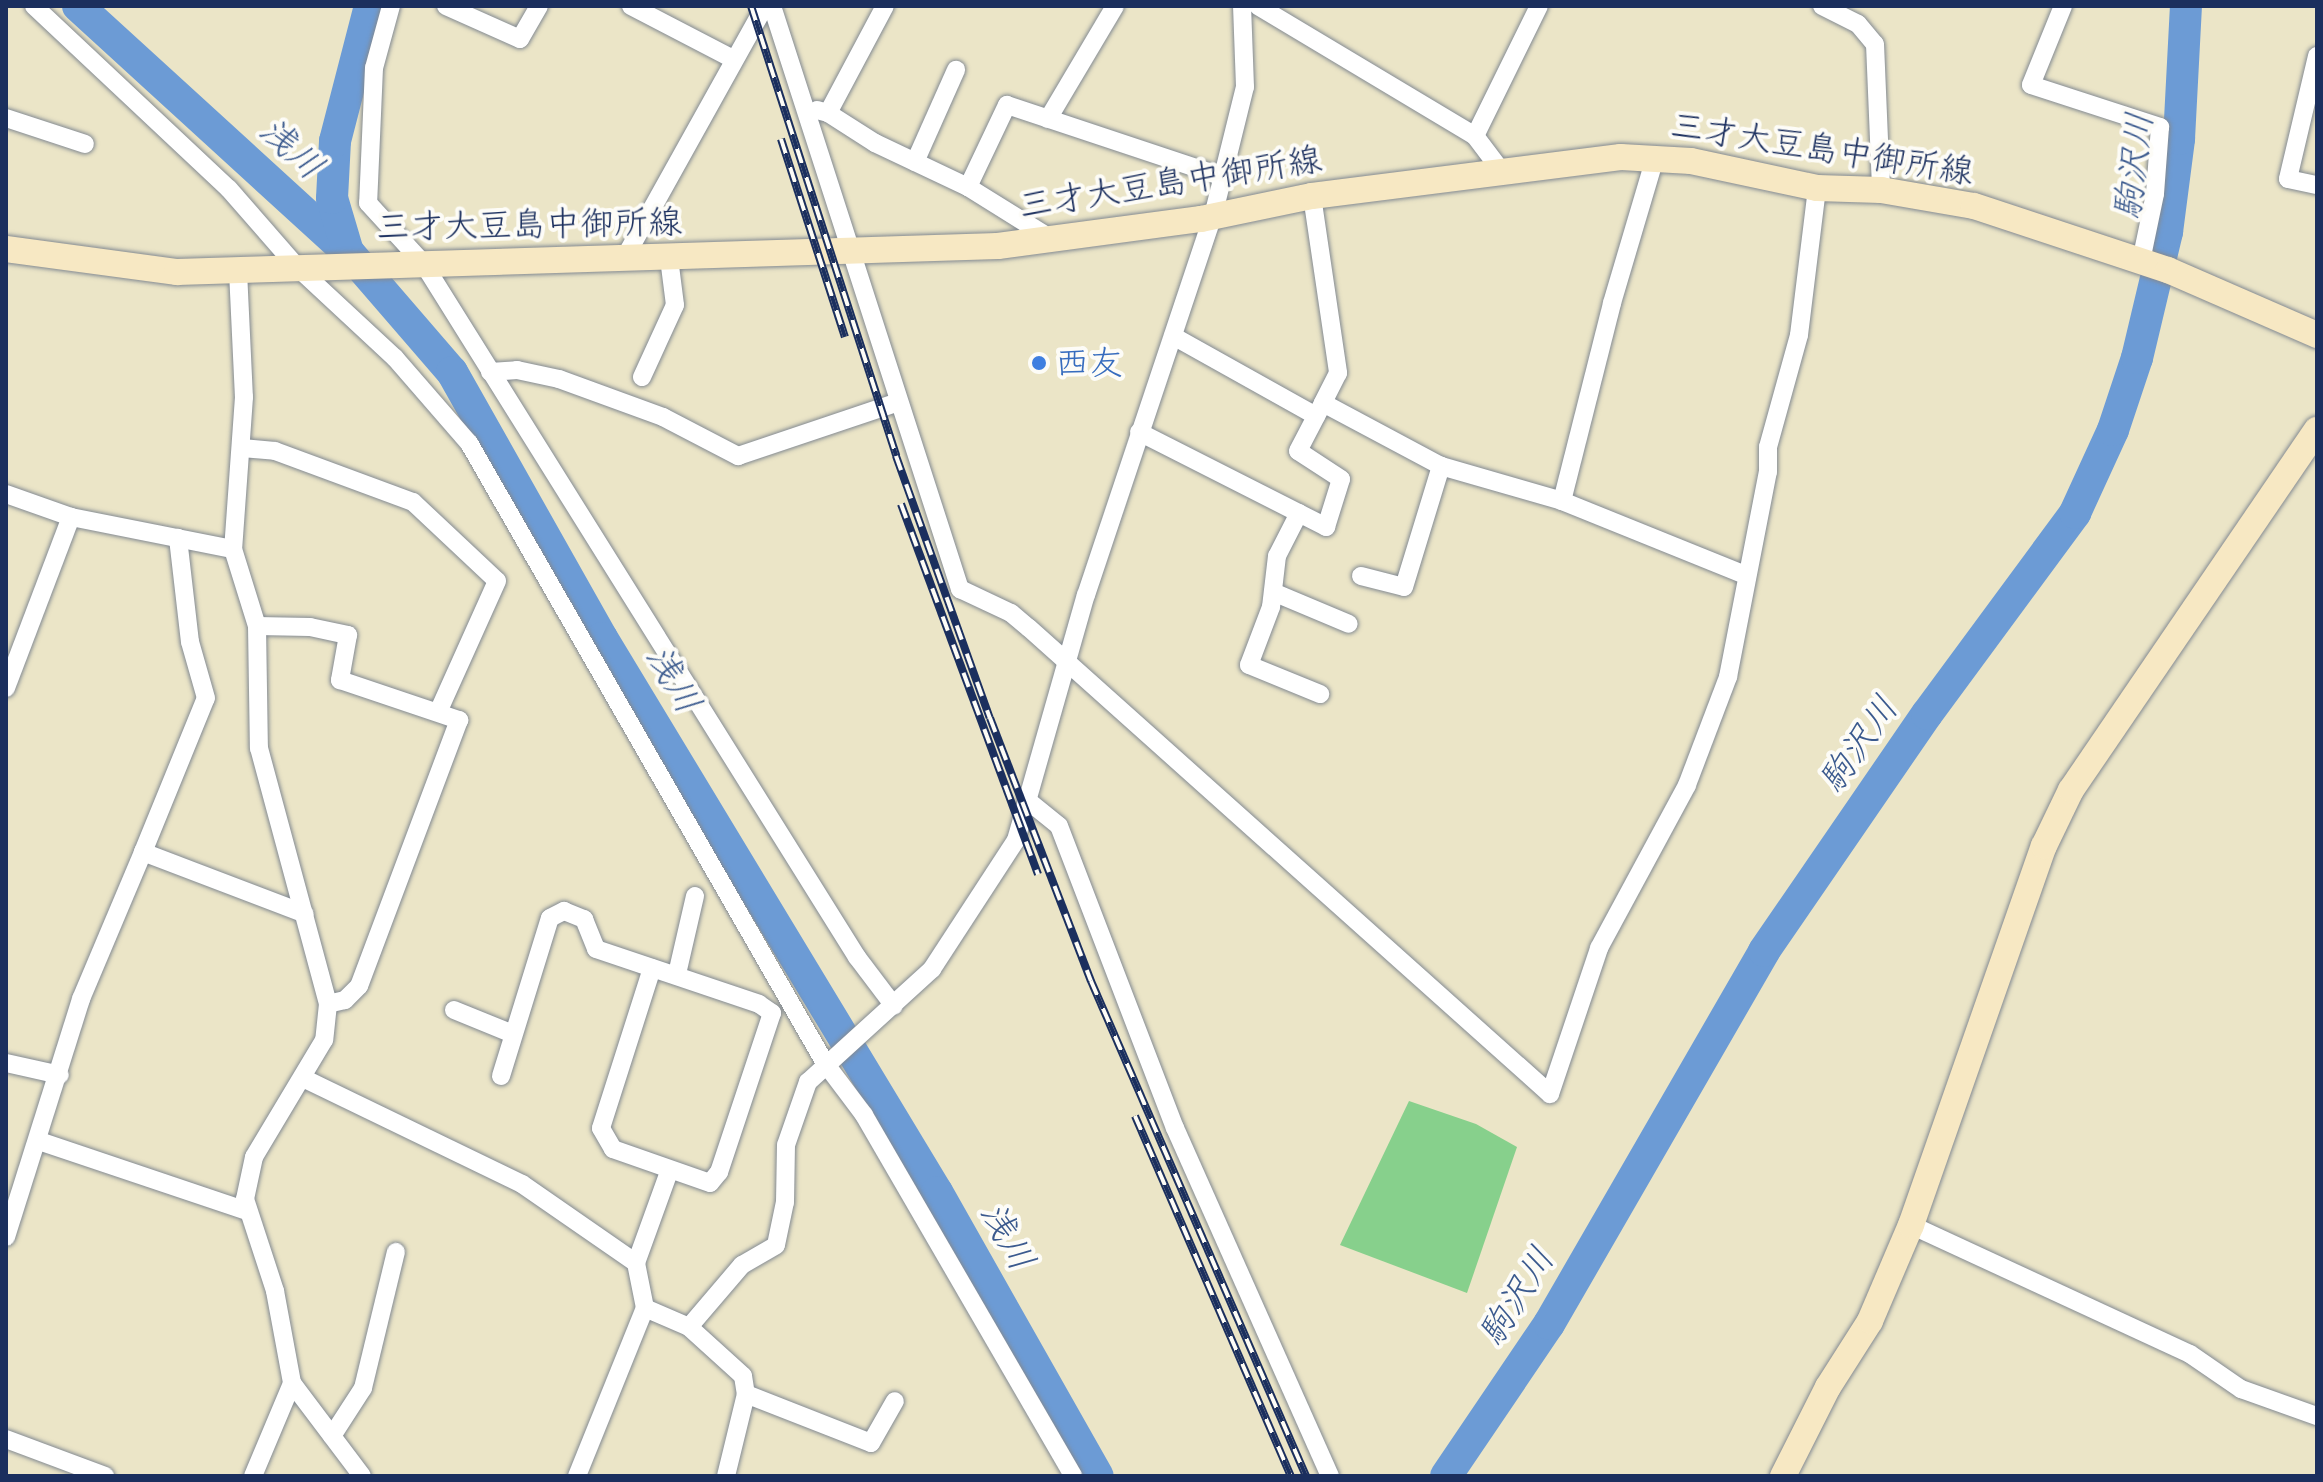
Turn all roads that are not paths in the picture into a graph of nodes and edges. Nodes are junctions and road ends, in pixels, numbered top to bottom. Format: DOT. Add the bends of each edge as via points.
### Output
graph roads {
  1 [pos="34,6"];
  2 [pos="391,6"];
  3 [pos="446,6"];
  4 [pos="539,6"];
  5 [pos="631,6"];
  6 [pos="765,6"];
  7 [pos="772,6"];
  8 [pos="885,6"];
  9 [pos="1115,6"];
  10 [pos="1242,6"];
  11 [pos="1258,6"];
  12 [pos="1539,6"];
  13 [pos="1822,6"];
  14 [pos="2063,6"];
  15 [pos="2317,56"];
  16 [pos="733,59"];
  17 [pos="956,70"];
  18 [pos="803,106"];
  19 [pos="828,113"];
  20 [pos="6,118"];
  21 [pos="1048,119"];
  22 [pos="1475,136"];
  23 [pos="85,144"];
  24 [pos="1655,158"];
  25 [pos="915,162"];
  26 [pos="1500,169"];
  27 [pos="1223,177"];
  28 [pos="2317,185"];
  29 [pos="968,187"];
  30 [pos="1817,188"];
  31 [pos="1881,190"];
  32 [pos="1312,196"];
  33 [pos="1213,216"];
  34 [pos="1053,240"];
  35 [pos="6,249"];
  36 [pos="848,253"];
  37 [pos="669,258"];
  38 [pos="624,259"];
  39 [pos="423,263"];
  40 [pos="2153,265"];
  41 [pos="306,266"];
  42 [pos="238,271"];
  43 [pos="2317,335"];
  44 [pos="1173,336"];
  45 [pos="490,372"];
  46 [pos="642,377"];
  47 [pos="898,402"];
  48 [pos="1320,410"];
  49 [pos="2317,430"];
  50 [pos="1139,432"];
  51 [pos="242,448"];
  52 [pos="1441,466"];
  53 [pos="6,494"];
  54 [pos="1562,501"];
  55 [pos="1299,513"];
  56 [pos="71,517"];
  57 [pos="178,538"];
  58 [pos="233,549"];
  59 [pos="1745,575"];
  60 [pos="1361,576"];
  61 [pos="1273,592"];
  62 [pos="1349,624"];
  63 [pos="257,626"];
  64 [pos="1068,662"];
  65 [pos="6,688"];
  66 [pos="1320,694"];
  67 [pos="439,710"];
  68 [pos="1027,800"];
  69 [pos="143,852"];
  70 [pos="695,896"];
  71 [pos="305,914"];
  72 [pos="652,968"];
  73 [pos="677,974"];
  74 [pos="328,1004"];
  75 [pos="891,1009"];
  76 [pos="454,1010"];
  77 [pos="513,1034"];
  78 [pos="828,1060"];
  79 [pos="6,1063"];
  80 [pos="60,1075"];
  81 [pos="501,1076"];
  82 [pos="305,1079"];
  83 [pos="39,1141"];
  84 [pos="669,1172"];
  85 [pos="247,1211"];
  86 [pos="1911,1225"];
  87 [pos="6,1237"];
  88 [pos="396,1252"];
  89 [pos="636,1263"];
  90 [pos="645,1308"];
  91 [pos="689,1327"];
  92 [pos="292,1383"];
  93 [pos="746,1394"];
  94 [pos="895,1401"];
  95 [pos="2317,1416"];
  96 [pos="332,1436"];
  97 [pos="6,1439"];
  98 [pos="105,1476"];
  99 [pos="253,1476"];
  100 [pos="362,1476"];
  101 [pos="577,1476"];
  102 [pos="726,1476"];
  103 [pos="1073,1476"];
  104 [pos="1330,1476"];
  105 [pos="1783,1476"];
  1 -- 41 [label="street"];
  2 -- 39 [label="street" via="374,68 368,203"];
  3 -- 4 [label="street" via="520,39"];
  5 -- 16 [label="street"];
  6 -- 16 [label="street"];
  7 -- 18 [label="street"];
  8 -- 19 [label="street"];
  9 -- 21 [label="street"];
  10 -- 27 [label="street" via="1245,87"];
  11 -- 22 [label="street"];
  12 -- 22 [label="street"];
  13 -- 31 [label="street" via="1858,24 1875,44"];
  14 -- 40 [label="street" via="2031,85 2160,127"];
  15 -- 28 [label="street" via="2288,179"];
  16 -- 38 [label="street"];
  17 -- 25 [label="street"];
  18 -- 19 [label="street"];
  18 -- 36 [label="street"];
  19 -- 25 [label="street"];
  20 -- 23 [label="street" via="50,142"];
  21 -- 27 [label="street"];
  21 -- 29 [label="street" via="1007,105"];
  22 -- 26 [label="street"];
  24 -- 26 [label="main road, 三才大豆島中御所線"];
  24 -- 30 [label="main road, 三才大豆島中御所線"];
  24 -- 54 [label="street"];
  25 -- 29 [label="street"];
  26 -- 32 [label="main road, 三才大豆島中御所線"];
  27 -- 33 [label="street"];
  29 -- 34 [label="street"];
  30 -- 31 [label="main road, 三才大豆島中御所線"];
  30 -- 59 [label="street" via="1799,335 1768,447 1768,472"];
  31 -- 40 [label="main road, 三才大豆島中御所線" via="1974,206"];
  32 -- 33 [label="main road, 三才大豆島中御所線"];
  32 -- 48 [label="street" via="1338,373"];
  33 -- 34 [label="main road, 三才大豆島中御所線"];
  33 -- 44 [label="street"];
  34 -- 36 [label="main road, 三才大豆島中御所線"];
  35 -- 42 [label="main road, 三才大豆島中御所線" via="177,272"];
  36 -- 37 [label="main road, 三才大豆島中御所線"];
  36 -- 47 [label="street"];
  37 -- 38 [label="main road, 三才大豆島中御所線"];
  37 -- 46 [label="street" via="675,305"];
  38 -- 39 [label="main road, 三才大豆島中御所線"];
  39 -- 41 [label="main road, 三才大豆島中御所線"];
  39 -- 45 [label="street"];
  40 -- 43 [label="main road, 三才大豆島中御所線"];
  41 -- 42 [label="main road, 三才大豆島中御所線"];
  41 -- 78 [label="street" via="469,443"];
  42 -- 51 [label="street"];
  44 -- 48 [label="street"];
  44 -- 50 [label="street"];
  45 -- 47 [label="street" via="517,370 559,379 663,417 738,456"];
  45 -- 75 [label="street"];
  47 -- 64 [label="street" via="960,589 1011,613"];
  48 -- 52 [label="street"];
  48 -- 55 [label="street" via="1298,451 1341,479 1326,527"];
  49 -- 86 [label="main road" via="2071,790 2044,846"];
  50 -- 55 [label="street"];
  50 -- 64 [label="street"];
  51 -- 58 [label="street"];
  51 -- 67 [label="street" via="275,451 413,502 497,581"];
  52 -- 54 [label="street"];
  52 -- 60 [label="street" via="1404,587"];
  53 -- 56 [label="street"];
  54 -- 59 [label="street"];
  55 -- 61 [label="street" via="1277,556"];
  56 -- 57 [label="street"];
  56 -- 65 [label="street"];
  57 -- 58 [label="street"];
  57 -- 69 [label="street" via="190,642 206,698"];
  58 -- 63 [label="street"];
  59 -- 64 [label="street" via="1728,677 1687,785 1599,948 1550,1094"];
  61 -- 62 [label="street"];
  61 -- 66 [label="street" via="1249,665"];
  63 -- 67 [label="street" via="310,627 348,635 340,680"];
  63 -- 71 [label="street" via="259,748"];
  64 -- 68 [label="street"];
  67 -- 74 [label="street" via="459,720 371,957 359,986 345,1000"];
  68 -- 75 [label="street" via="1016,840 932,969"];
  68 -- 104 [label="street" via="1059,826 1180,1141"];
  69 -- 71 [label="street"];
  69 -- 80 [label="street" via="81,999"];
  70 -- 73 [label="street"];
  71 -- 74 [label="street"];
  72 -- 73 [label="street"];
  72 -- 77 [label="street" via="596,949 584,919 564,911 550,918"];
  72 -- 84 [label="street" via="601,1128 613,1149"];
  73 -- 84 [label="street" via="772,1013 719,1172 710,1183"];
  74 -- 82 [label="street" via="324,1040"];
  75 -- 78 [label="street"];
  76 -- 77 [label="street"];
  77 -- 81 [label="street"];
  78 -- 91 [label="street" via="808,1082 786,1145 785,1202 776,1245 742,1265"];
  78 -- 103 [label="street"];
  79 -- 80 [label="street"];
  80 -- 83 [label="street"];
  82 -- 85 [label="street" via="254,1157"];
  82 -- 89 [label="street" via="522,1184"];
  83 -- 85 [label="street"];
  83 -- 87 [label="street"];
  84 -- 89 [label="street"];
  85 -- 92 [label="street" via="275,1291"];
  86 -- 95 [label="street" via="2190,1354 2241,1389"];
  86 -- 105 [label="main road" via="1870,1321 1828,1387"];
  88 -- 96 [label="street" via="363,1388"];
  89 -- 90 [label="street"];
  90 -- 91 [label="street"];
  90 -- 101 [label="street"];
  91 -- 93 [label="street" via="743,1376"];
  92 -- 96 [label="street"];
  92 -- 99 [label="street"];
  93 -- 94 [label="street" via="871,1443"];
  93 -- 102 [label="street"];
  96 -- 100 [label="street"];
  97 -- 98 [label="street"];
}
